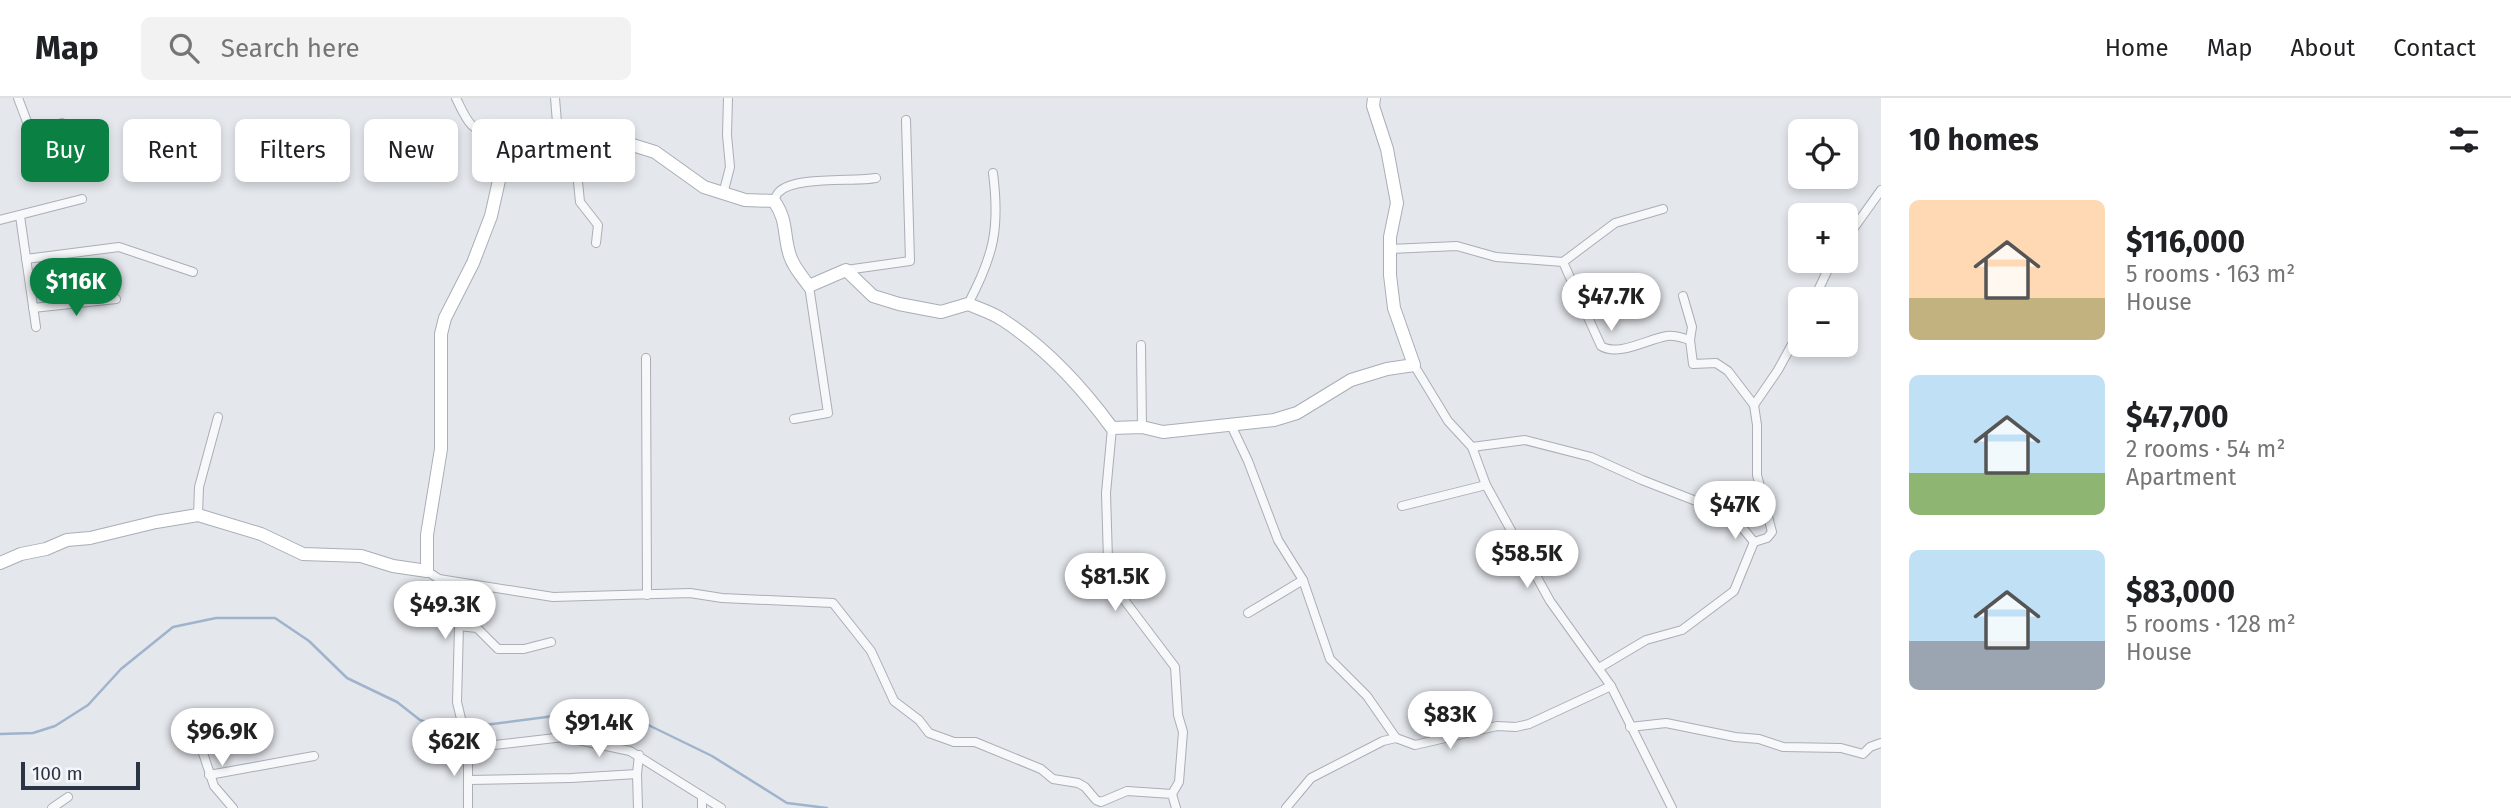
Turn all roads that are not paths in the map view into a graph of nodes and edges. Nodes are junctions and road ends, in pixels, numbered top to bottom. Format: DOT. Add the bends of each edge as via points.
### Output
graph roads {
  1 [pos="18,98"];
  2 [pos="456,98"];
  3 [pos="555,98"];
  4 [pos="728,98"];
  5 [pos="1374,98"];
  6 [pos="26,119"];
  7 [pos="557,119"];
  8 [pos="906,120"];
  9 [pos="472,127"];
  10 [pos="635,146"];
  11 [pos="993,173"];
  12 [pos="876,178"];
  13 [pos="498,182"];
  14 [pos="578,182"];
  15 [pos="1881,190"];
  16 [pos="723,194"];
  17 [pos="82,199"];
  18 [pos="774,201"];
  19 [pos="1662,209"];
  20 [pos="20,216"];
  21 [pos="0,220"];
  22 [pos="1858,222"];
  23 [pos="596,243"];
  24 [pos="1390,248"];
  25 [pos="26,259"];
  26 [pos="1563,262"];
  27 [pos="846,270"];
  28 [pos="193,272"];
  29 [pos="809,286"];
  30 [pos="1683,296"];
  31 [pos="116,299"];
  32 [pos="968,304"];
  33 [pos="33,308"];
  34 [pos="36,327"];
  35 [pos="1690,340"];
  36 [pos="1142,345"];
  37 [pos="1788,352"];
  38 [pos="646,358"];
  39 [pos="1414,365"];
  40 [pos="1754,405"];
  41 [pos="218,417"];
  42 [pos="794,419"];
  43 [pos="1231,425"];
  44 [pos="1142,427"];
  45 [pos="1112,428"];
  46 [pos="1472,447"];
  47 [pos="1486,485"];
  48 [pos="1402,506"];
  49 [pos="198,515"];
  50 [pos="1754,542"];
  51 [pos="0,563"];
  52 [pos="427,570"];
  53 [pos="439,579"];
  54 [pos="1303,580"];
  55 [pos="647,595"];
  56 [pos="1248,613"];
  57 [pos="459,626"];
  58 [pos="551,642"];
  59 [pos="1599,668"];
  60 [pos="1611,686"];
  61 [pos="1630,727"];
  62 [pos="196,732"];
  63 [pos="1396,738"];
  64 [pos="1881,743"];
  65 [pos="468,748"];
  66 [pos="639,755"];
  67 [pos="314,756"];
  68 [pos="636,774"];
  69 [pos="209,775"];
  70 [pos="469,780"];
  71 [pos="1172,794"];
  72 [pos="702,796"];
  73 [pos="68,797"];
  74 [pos="52,808"];
  75 [pos="233,808"];
  76 [pos="468,808"];
  77 [pos="638,808"];
  78 [pos="702,808"];
  79 [pos="721,808"];
  80 [pos="1176,808"];
  81 [pos="1286,808"];
  82 [pos="1672,808"];
  1 -- 6 [label="street"];
  2 -- 9 [label="street"];
  3 -- 7 [label="street"];
  4 -- 16 [label="street" via="730,167"];
  5 -- 24 [label="street" via="1397,203"];
  8 -- 27 [label="street" via="910,261"];
  10 -- 16 [label="street" via="655,152 697,183"];
  11 -- 32 [label="street" via="996,232 986,269"];
  12 -- 18 [label="street" via="811,181 782,189"];
  13 -- 52 [label="street" via="491,216 473,263 442,326 441,449 426,536"];
  14 -- 23 [label="street" via="580,202 598,225"];
  15 -- 22 [label="street"];
  16 -- 18 [label="street"];
  17 -- 20 [label="street"];
  18 -- 29 [label="street" via="783,214 789,253"];
  19 -- 26 [label="street" via="1615,223"];
  20 -- 21 [label="street"];
  20 -- 25 [label="street"];
  24 -- 26 [label="street" via="1457,246 1496,257"];
  24 -- 39 [label="street" via="1394,308"];
  25 -- 28 [label="street" via="119,247"];
  25 -- 33 [label="street"];
  26 -- 35 [label="street" via="1605,349 1672,336"];
  27 -- 29 [label="street"];
  27 -- 32 [label="street" via="873,296 899,304 941,312"];
  29 -- 42 [label="street" via="828,413"];
  30 -- 35 [label="street" via="1692,327"];
  31 -- 33 [label="street"];
  32 -- 45 [label="street" via="1001,318 1034,343 1088,395"];
  33 -- 34 [label="street"];
  35 -- 40 [label="street" via="1693,364 1716,363 1728,371"];
  36 -- 44 [label="street"];
  37 -- 40 [label="street"];
  38 -- 55 [label="street"];
  39 -- 43 [label="street" via="1351,380 1284,418"];
  39 -- 46 [label="street" via="1448,421"];
  40 -- 50 [label="street" via="1757,475 1772,532"];
  41 -- 49 [label="street" via="198,487"];
  43 -- 44 [label="street" via="1163,432"];
  43 -- 54 [label="street" via="1278,540"];
  44 -- 45 [label="street"];
  45 -- 71 [label="street" via="1106,493 1108,560 1122,597 1175,667 1183,732 1179,782"];
  46 -- 47 [label="street"];
  46 -- 50 [label="street" via="1525,440 1591,457 1732,515"];
  47 -- 48 [label="street"];
  47 -- 59 [label="street" via="1550,601"];
  49 -- 51 [label="street" via="67,540"];
  49 -- 52 [label="street" via="261,534 303,554 361,556"];
  50 -- 59 [label="street" via="1734,591 1682,630 1646,640"];
  52 -- 53 [label="street"];
  53 -- 55 [label="street" via="553,597"];
  53 -- 57 [label="street"];
  54 -- 56 [label="street"];
  54 -- 63 [label="street" via="1331,659 1367,696"];
  55 -- 71 [label="street" via="690,593 833,603 871,651 894,701 929,733 954,742 975,742 1041,769 1053,779 1078,783 1101,802 1127,791"];
  57 -- 58 [label="street" via="477,628 498,649"];
  57 -- 65 [label="street" via="457,702"];
  59 -- 60 [label="street"];
  60 -- 61 [label="street"];
  60 -- 63 [label="street" via="1529,724 1497,726 1415,745"];
  61 -- 64 [label="street" via="1666,723 1783,747 1841,748 1863,754"];
  61 -- 82 [label="street"];
  62 -- 69 [label="street"];
  63 -- 81 [label="street" via="1311,778"];
  65 -- 66 [label="street" via="564,737"];
  65 -- 70 [label="street"];
  66 -- 68 [label="street"];
  66 -- 72 [label="street"];
  67 -- 69 [label="street"];
  68 -- 70 [label="street"];
  68 -- 77 [label="street"];
  69 -- 75 [label="street"];
  70 -- 76 [label="street"];
  71 -- 80 [label="street"];
  72 -- 78 [label="street"];
  72 -- 79 [label="street"];
  73 -- 74 [label="street"];
}
